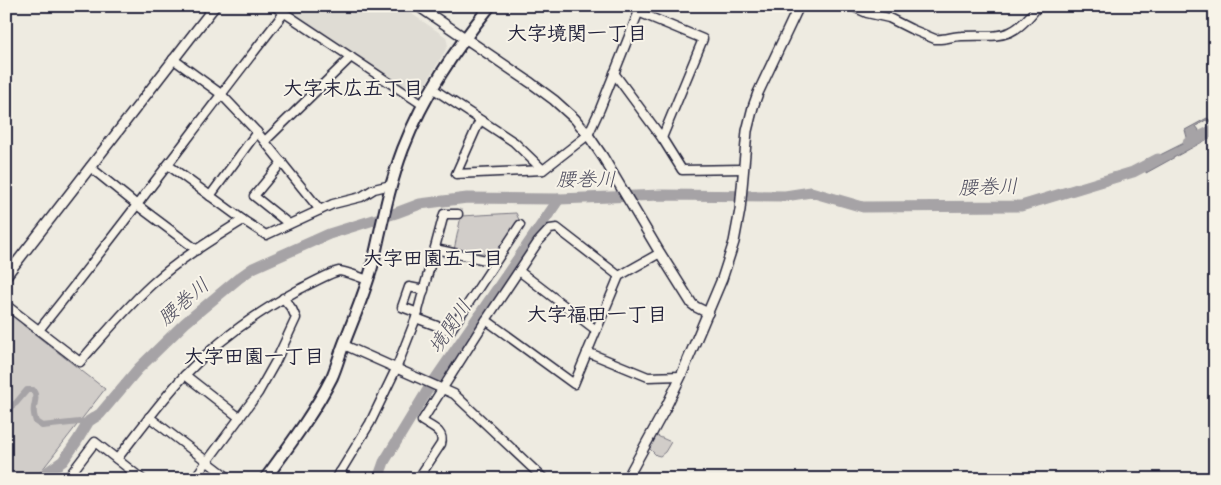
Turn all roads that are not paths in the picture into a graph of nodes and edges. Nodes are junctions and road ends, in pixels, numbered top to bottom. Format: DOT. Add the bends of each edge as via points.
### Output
graph roads {
  1 [pos="215,6"];
  2 [pos="274,6"];
  3 [pos="418,6"];
  4 [pos="490,6"];
  5 [pos="799,6"];
  6 [pos="850,6"];
  7 [pos="1038,6"];
  8 [pos="639,9"];
  9 [pos="284,13"];
  10 [pos="465,38"];
  11 [pos="351,57"];
  12 [pos="173,60"];
  13 [pos="614,73"];
  14 [pos="432,88"];
  15 [pos="221,94"];
  16 [pos="423,105"];
  17 [pos="480,120"];
  18 [pos="257,132"];
  19 [pos="588,135"];
  20 [pos="662,138"];
  21 [pos="265,141"];
  22 [pos="282,162"];
  23 [pos="168,165"];
  24 [pos="90,168"];
  25 [pos="743,169"];
  26 [pos="543,170"];
  27 [pos="391,185"];
  28 [pos="210,196"];
  29 [pos="137,206"];
  30 [pos="320,210"];
  31 [pos="458,214"];
  32 [pos="242,220"];
  33 [pos="289,224"];
  34 [pos="520,226"];
  35 [pos="435,249"];
  36 [pos="197,250"];
  37 [pos="660,253"];
  38 [pos="495,262"];
  39 [pos="519,271"];
  40 [pos="6,276"];
  41 [pos="618,276"];
  42 [pos="368,280"];
  43 [pos="424,290"];
  44 [pos="283,298"];
  45 [pos="6,305"];
  46 [pos="708,313"];
  47 [pos="417,316"];
  48 [pos="486,320"];
  49 [pos="40,330"];
  50 [pos="596,330"];
  51 [pos="344,345"];
  52 [pos="587,352"];
  53 [pos="396,369"];
  54 [pos="185,375"];
  55 [pos="681,376"];
  56 [pos="442,388"];
  57 [pos="149,417"];
  58 [pos="240,418"];
  59 [pos="117,459"];
  60 [pos="207,461"];
  61 [pos="423,475"];
  62 [pos="133,476"];
  63 [pos="338,476"];
  64 [pos="67,479"];
  65 [pos="142,479"];
  66 [pos="194,479"];
  67 [pos="230,479"];
  68 [pos="265,479"];
  69 [pos="348,479"];
  70 [pos="418,479"];
  71 [pos="544,479"];
  72 [pos="624,479"];
  1 -- 12 [label="street"];
  2 -- 9 [label="street"];
  3 -- 10 [label="street"];
  4 -- 10 [label="main road"];
  5 -- 25 [label="street" via="753,107"];
  6 -- 7 [label="street" via="889,18 939,40 1003,35 1015,31"];
  8 -- 13 [label="street"];
  8 -- 20 [label="street" via="703,39"];
  9 -- 11 [label="street"];
  9 -- 15 [label="street"];
  10 -- 14 [label="main road"];
  10 -- 19 [label="street" via="554,100"];
  11 -- 16 [label="street"];
  11 -- 21 [label="street"];
  12 -- 15 [label="street"];
  12 -- 24 [label="street"];
  13 -- 19 [label="street"];
  13 -- 20 [label="street"];
  14 -- 16 [label="main road"];
  14 -- 17 [label="street"];
  15 -- 18 [label="street"];
  15 -- 23 [label="street"];
  16 -- 27 [label="main road" via="403,148"];
  17 -- 26 [label="street" via="514,142"];
  17 -- 26 [label="street" via="456,174"];
  18 -- 21 [label="street"];
  18 -- 28 [label="street"];
  19 -- 26 [label="street"];
  19 -- 37 [label="street"];
  20 -- 25 [label="street" via="682,170"];
  21 -- 22 [label="street"];
  22 -- 30 [label="street"];
  22 -- 33 [label="street" via="254,196"];
  23 -- 28 [label="street"];
  23 -- 29 [label="street"];
  24 -- 29 [label="street"];
  24 -- 40 [label="street"];
  25 -- 46 [label="street" via="734,242"];
  27 -- 30 [label="street"];
  27 -- 42 [label="main road"];
  28 -- 32 [label="street"];
  29 -- 36 [label="street"];
  29 -- 49 [label="street"];
  30 -- 33 [label="street"];
  31 -- 35 [label="street" via="444,214"];
  32 -- 33 [label="street" via="266,235"];
  32 -- 36 [label="street"];
  34 -- 38 [label="street"];
  35 -- 38 [label="street"];
  35 -- 43 [label="street"];
  36 -- 49 [label="street" via="152,284 80,362"];
  37 -- 41 [label="street"];
  37 -- 46 [label="street" via="692,304"];
  38 -- 47 [label="street" via="450,332"];
  39 -- 41 [label="street" via="545,234 557,228"];
  39 -- 48 [label="street"];
  39 -- 50 [label="street"];
  41 -- 50 [label="street"];
  42 -- 44 [label="street" via="339,271"];
  42 -- 51 [label="main road"];
  43 -- 47 [label="street"];
  43 -- 47 [label="street" via="409,287 402,307"];
  44 -- 54 [label="street" via="240,327"];
  44 -- 58 [label="street" via="296,318 276,361"];
  45 -- 49 [label="street"];
  46 -- 55 [label="street"];
  47 -- 53 [label="street"];
  48 -- 52 [label="street" via="574,384"];
  48 -- 56 [label="street"];
  50 -- 52 [label="street"];
  51 -- 53 [label="street"];
  51 -- 68 [label="main road" via="332,377"];
  52 -- 55 [label="street" via="648,377"];
  53 -- 56 [label="street"];
  53 -- 63 [label="street" via="370,423"];
  54 -- 57 [label="street"];
  54 -- 58 [label="street"];
  55 -- 72 [label="street"];
  56 -- 61 [label="street" via="422,421 442,435 441,444"];
  56 -- 71 [label="street" via="454,394"];
  57 -- 59 [label="street"];
  57 -- 60 [label="street"];
  58 -- 60 [label="street"];
  59 -- 62 [label="street"];
  59 -- 64 [label="street" via="95,442"];
  60 -- 66 [label="street"];
  60 -- 67 [label="street"];
  61 -- 70 [label="street"];
  62 -- 65 [label="street"];
  63 -- 69 [label="street"];
}
